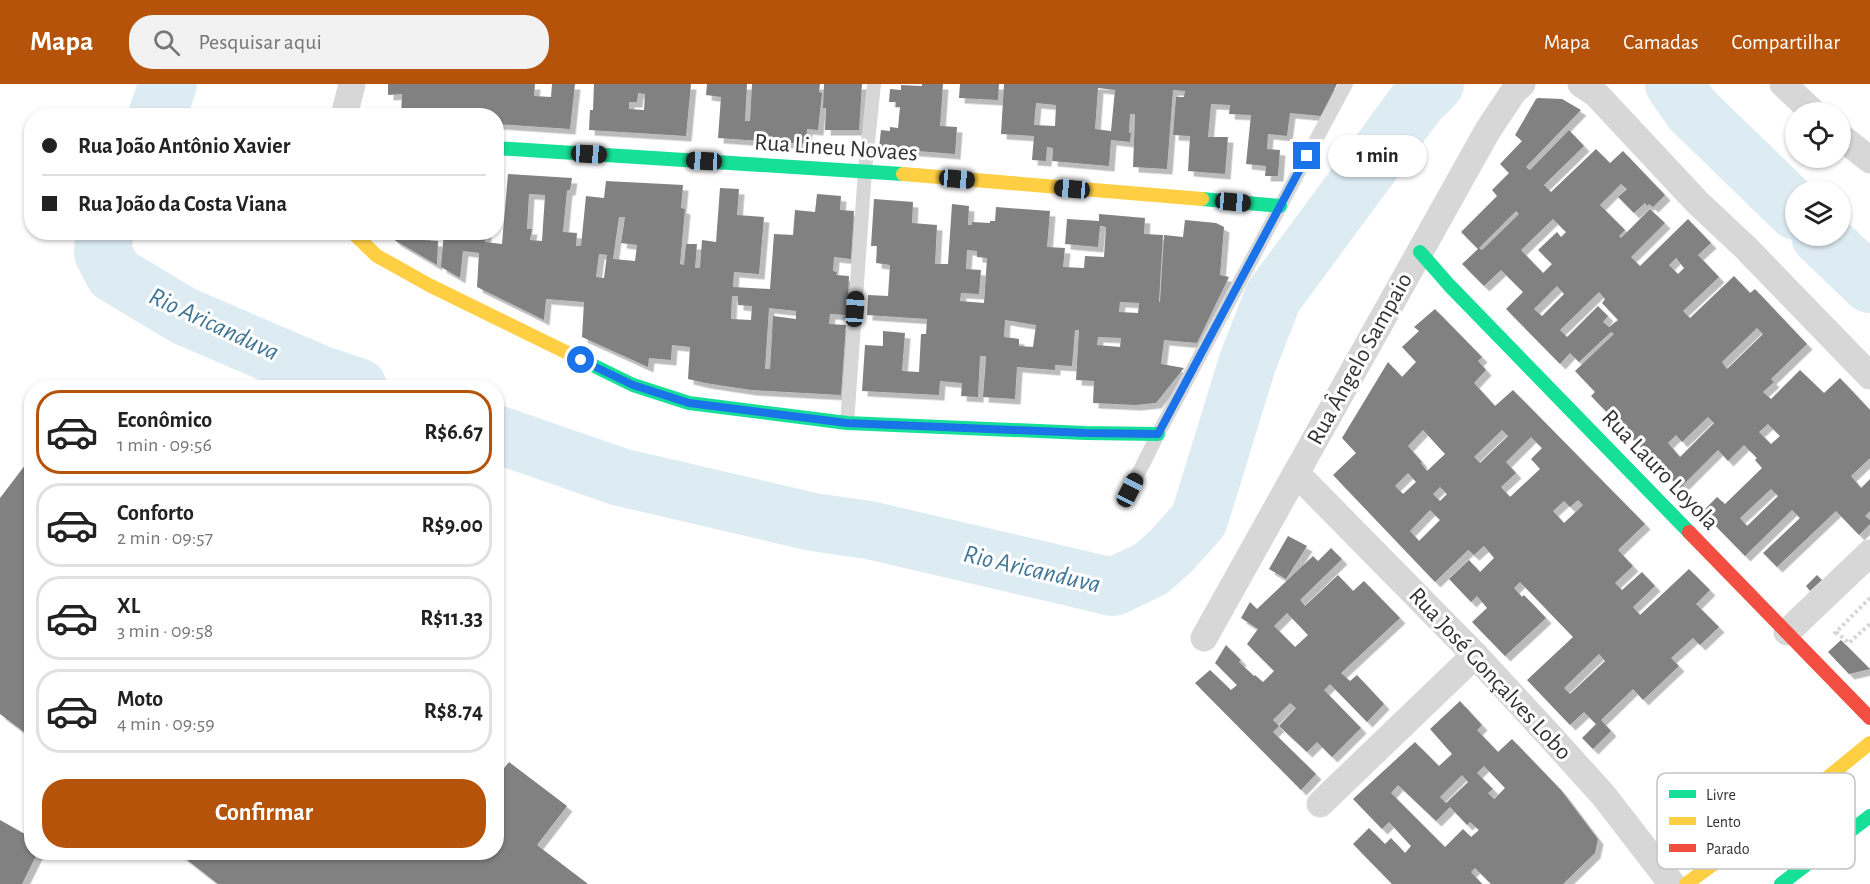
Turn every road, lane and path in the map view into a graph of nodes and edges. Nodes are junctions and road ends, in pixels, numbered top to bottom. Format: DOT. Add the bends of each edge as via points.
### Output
graph roads {
  1 [pos="352,84"];
  2 [pos="874,84"];
  3 [pos="1346,84"];
  4 [pos="1522,84"];
  5 [pos="1581,84"];
  6 [pos="1783,84"];
  7 [pos="1802,102"];
  8 [pos="346,108"];
  9 [pos="1851,145"];
  10 [pos="504,148"];
  11 [pos="1870,160"];
  12 [pos="865,171"];
  13 [pos="1280,206"];
  14 [pos="360,240"];
  15 [pos="1419,252"];
  16 [pos="1870,376"];
  17 [pos="847,423"];
  18 [pos="1158,434"];
  19 [pos="1296,473"];
  20 [pos="1130,490"];
  21 [pos="1870,553"];
  22 [pos="1870,598"];
  23 [pos="1870,624"];
  24 [pos="1787,632"];
  25 [pos="1204,638"];
  26 [pos="1475,655"];
  27 [pos="1870,718"];
  28 [pos="1870,743"];
  29 [pos="1833,773"];
  30 [pos="1320,804"];
  31 [pos="1870,816"];
  32 [pos="1855,827"];
  33 [pos="1657,865"];
  34 [pos="1660,869"];
  35 [pos="1707,869"];
  36 [pos="1801,869"];
  37 [pos="1672,884"];
  38 [pos="1686,884"];
  39 [pos="1781,884"];
  1 -- 8 [label="street"];
  2 -- 12 [label="lane"];
  3 -- 13 [label="lane"];
  4 -- 15 [label="street, Rua Ângelo Sampaio" via="1488,130"];
  5 -- 16 [label="street" via="1597,95"];
  6 -- 7 [label="street"];
  9 -- 11 [label="street"];
  10 -- 12 [label="main road, Rua Lineu Novaes"];
  12 -- 13 [label="main road, Rua Lineu Novaes"];
  12 -- 17 [label="lane"];
  13 -- 18 [label="lane"];
  14 -- 17 [label="main road" via="377,256 429,285 633,385 689,403"];
  15 -- 19 [label="street, Rua Ângelo Sampaio"];
  15 -- 24 [label="main road, Rua Lauro Loyola"];
  17 -- 18 [label="main road"];
  18 -- 20 [label="lane"];
  19 -- 25 [label="street, Rua Ângelo Sampaio"];
  19 -- 26 [label="street, Rua José Gonçalves Lobo"];
  21 -- 24 [label="street"];
  22 -- 23 [label="path" via="1836,632 1849,643"];
  24 -- 27 [label="main road, Rua Lauro Loyola"];
  26 -- 30 [label="street"];
  26 -- 33 [label="street, Rua José Gonçalves Lobo" via="1604,796"];
  28 -- 29 [label="main road"];
  31 -- 32 [label="main road"];
  34 -- 37 [label="street, Rua José Gonçalves Lobo"];
  35 -- 38 [label="main road"];
  36 -- 39 [label="main road"];
}
